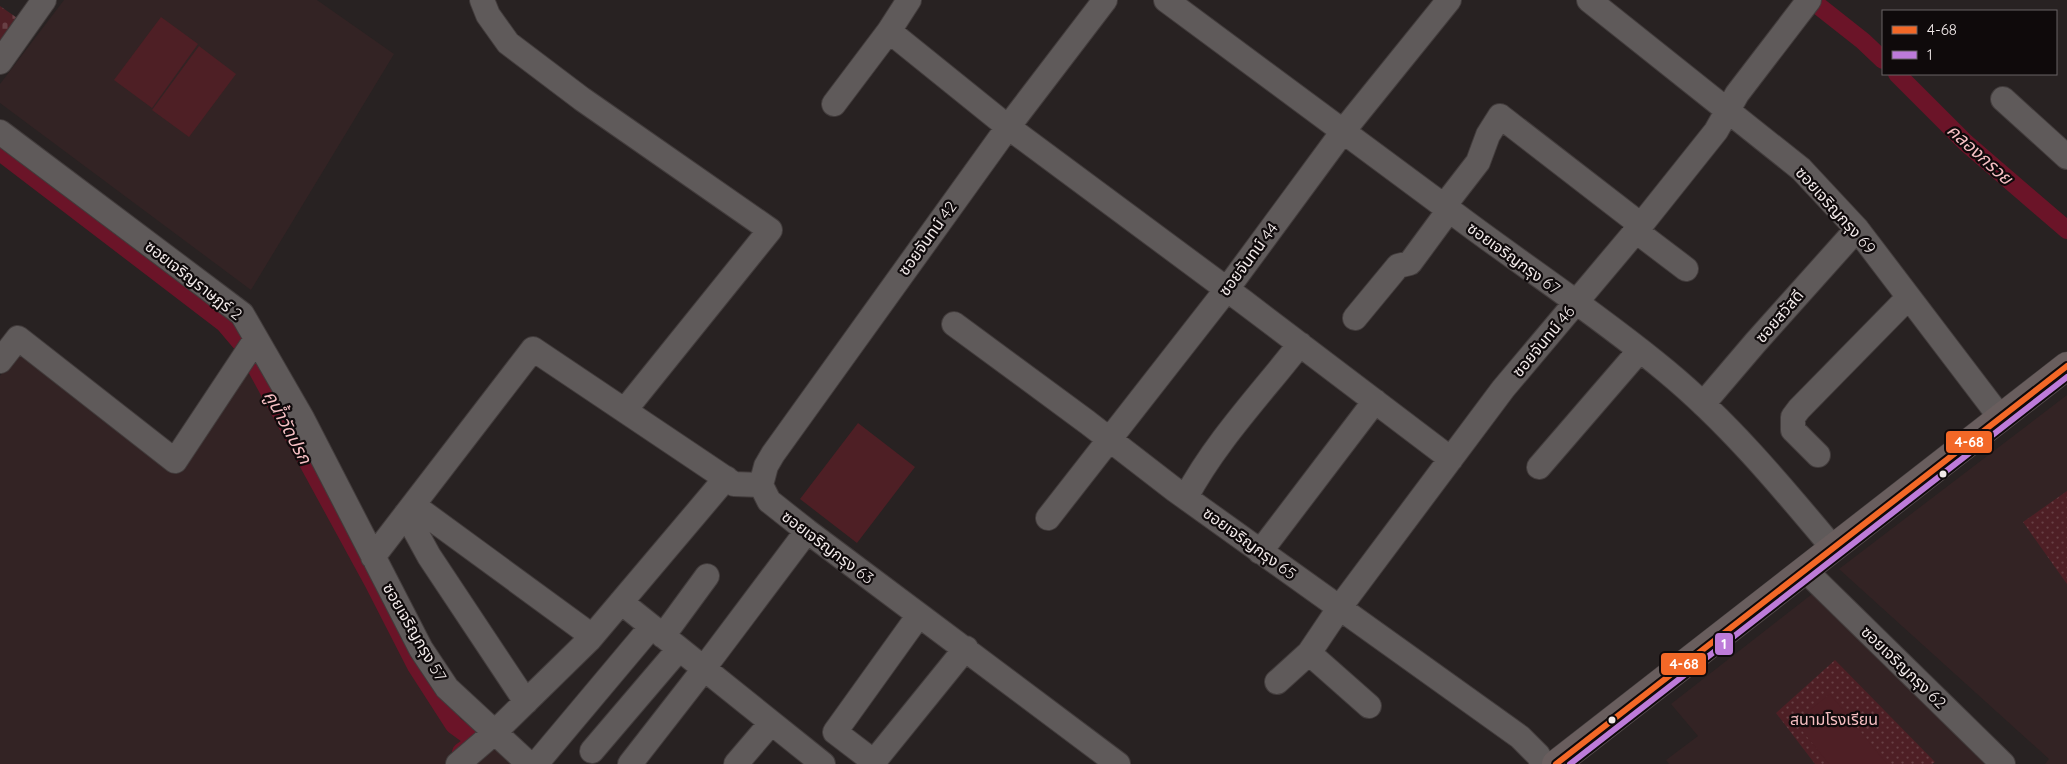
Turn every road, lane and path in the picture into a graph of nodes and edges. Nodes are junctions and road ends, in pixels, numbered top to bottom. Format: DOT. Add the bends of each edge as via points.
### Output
graph roads {
  1 [pos="44,0"];
  2 [pos="482,0"];
  3 [pos="909,0"];
  4 [pos="1105,0"];
  5 [pos="1166,0"];
  6 [pos="1449,0"];
  7 [pos="1589,0"];
  8 [pos="1806,4"];
  9 [pos="889,31"];
  10 [pos="0,62"];
  11 [pos="2003,99"];
  12 [pos="834,104"];
  13 [pos="1728,110"];
  14 [pos="1008,127"];
  15 [pos="1344,130"];
  16 [pos="0,132"];
  17 [pos="2067,157"];
  18 [pos="1446,208"];
  19 [pos="1638,228"];
  20 [pos="1857,229"];
  21 [pos="1686,269"];
  22 [pos="1227,289"];
  23 [pos="1910,299"];
  24 [pos="1575,302"];
  25 [pos="1355,318"];
  26 [pos="954,324"];
  27 [pos="1300,344"];
  28 [pos="250,349"];
  29 [pos="1640,350"];
  30 [pos="0,361"];
  31 [pos="2067,366"];
  32 [pos="1375,401"];
  33 [pos="1703,404"];
  34 [pos="625,410"];
  35 [pos="2000,417"];
  36 [pos="1108,439"];
  37 [pos="1818,455"];
  38 [pos="1450,459"];
  39 [pos="1539,467"];
  40 [pos="726,478"];
  41 [pos="761,485"];
  42 [pos="1186,498"];
  43 [pos="410,509"];
  44 [pos="1048,518"];
  45 [pos="807,531"];
  46 [pos="1833,548"];
  47 [pos="1260,552"];
  48 [pos="373,557"];
  49 [pos="1805,570"];
  50 [pos="707,576"];
  51 [pos="621,602"];
  52 [pos="1340,607"];
  53 [pos="919,615"];
  54 [pos="592,636"];
  55 [pos="665,637"];
  56 [pos="966,648"];
  57 [pos="1309,653"];
  58 [pos="706,666"];
  59 [pos="1277,682"];
  60 [pos="526,702"];
  61 [pos="1369,706"];
  62 [pos="771,723"];
  63 [pos="494,733"];
  64 [pos="592,751"];
  65 [pos="873,763"];
  66 [pos="458,764"];
  67 [pos="529,764"];
  68 [pos="536,764"];
  69 [pos="630,764"];
  70 [pos="736,764"];
  71 [pos="823,764"];
  72 [pos="1118,764"];
  73 [pos="1543,764"];
  74 [pos="1556,764"];
  75 [pos="2002,764"];
  1 -- 10 [label="street"];
  2 -- 34 [label="street" via="488,15 508,43 770,230"];
  3 -- 9 [label="street"];
  4 -- 14 [label="street, ซอยจันทน์ 42"];
  5 -- 15 [label="street, ซอยเจริญกรุง 67"];
  6 -- 15 [label="street, ซอยจันทน์ 44"];
  7 -- 13 [label="street, ซอยเจริญกรุง 69"];
  8 -- 13 [label="street, ซอยจันทน์ 46"];
  9 -- 12 [label="street"];
  9 -- 14 [label="street"];
  11 -- 17 [label="street"];
  13 -- 19 [label="street, ซอยจันทน์ 46" via="1716,131"];
  13 -- 20 [label="street, ซอยเจริญกรุง 69" via="1801,169"];
  14 -- 22 [label="street"];
  14 -- 41 [label="street, ซอยจันทน์ 42" via="773,454"];
  15 -- 18 [label="street, ซอยเจริญกรุง 67"];
  15 -- 22 [label="street, ซอยจันทน์ 44"];
  16 -- 28 [label="street, ซอยเจริญราษฎร์ 2" via="242,314"];
  18 -- 19 [label="street" via="1478,162 1488,134 1500,116"];
  18 -- 24 [label="street, ซอยเจริญกรุง 67"];
  18 -- 25 [label="street" via="1410,263 1398,266"];
  19 -- 21 [label="street"];
  19 -- 24 [label="street, ซอยจันทน์ 46"];
  20 -- 23 [label="street, ซอยเจริญกรุง 69"];
  20 -- 33 [label="street, ซอยสวัสดี"];
  22 -- 27 [label="street"];
  22 -- 36 [label="street, ซอยจันทน์ 44"];
  23 -- 35 [label="street, ซอยเจริญกรุง 69"];
  23 -- 37 [label="street" via="1794,417 1793,430"];
  24 -- 29 [label="street, ซอยเจริญกรุง 67"];
  24 -- 38 [label="street, ซอยจันทน์ 46"];
  26 -- 36 [label="street, ซอยเจริญกรุง 65"];
  27 -- 32 [label="street"];
  27 -- 42 [label="street" via="1228,434"];
  28 -- 30 [label="street" via="175,461 18,338"];
  28 -- 48 [label="street, ซอยเจริญราษฎร์ 2" via="302,418"];
  29 -- 33 [label="street, ซอยเจริญกรุง 67"];
  29 -- 39 [label="street"];
  31 -- 35 [label="main road"];
  32 -- 38 [label="street"];
  32 -- 47 [label="street"];
  33 -- 46 [label="street, ซอยเจริญกรุง 67" via="1762,463"];
  34 -- 40 [label="street"];
  34 -- 43 [label="street" via="533,349"];
  35 -- 46 [label="main road"];
  36 -- 42 [label="street, ซอยเจริญกรุง 65"];
  36 -- 44 [label="street, ซอยจันทน์ 44"];
  38 -- 52 [label="street, ซอยจันทน์ 46"];
  40 -- 41 [label="street" via="734,484"];
  40 -- 51 [label="street"];
  41 -- 45 [label="street, ซอยเจริญกรุง 63" via="769,502"];
  42 -- 47 [label="street, ซอยเจริญกรุง 65"];
  43 -- 48 [label="street"];
  43 -- 54 [label="street"];
  43 -- 60 [label="street" via="429,556"];
  45 -- 53 [label="street, ซอยเจริญกรุง 63"];
  45 -- 58 [label="street"];
  46 -- 49 [label="main road"];
  47 -- 52 [label="street, ซอยเจริญกรุง 65"];
  48 -- 63 [label="street, ซอยเจริญกรุง 57" via="421,649 447,688"];
  49 -- 74 [label="main road"];
  49 -- 75 [label="street, ซอยเจริญกรุง 62"];
  50 -- 55 [label="street"];
  51 -- 54 [label="street"];
  51 -- 55 [label="street"];
  52 -- 57 [label="street, ซอยจันทน์ 46"];
  52 -- 73 [label="street, ซอยเจริญกรุง 65" via="1520,736"];
  53 -- 56 [label="street, ซอยเจริญกรุง 63"];
  53 -- 65 [label="street" via="835,732"];
  54 -- 60 [label="street"];
  55 -- 58 [label="street"];
  55 -- 64 [label="street"];
  55 -- 68 [label="street"];
  56 -- 65 [label="street"];
  56 -- 72 [label="street, ซอยเจริญกรุง 63"];
  57 -- 59 [label="street, ซอยจันทน์ 46"];
  57 -- 61 [label="street"];
  58 -- 62 [label="street"];
  58 -- 69 [label="street"];
  60 -- 63 [label="street"];
  62 -- 70 [label="street"];
  62 -- 71 [label="street"];
  63 -- 66 [label="street"];
  63 -- 67 [label="street, ซอยเจริญกรุง 57"];
}
